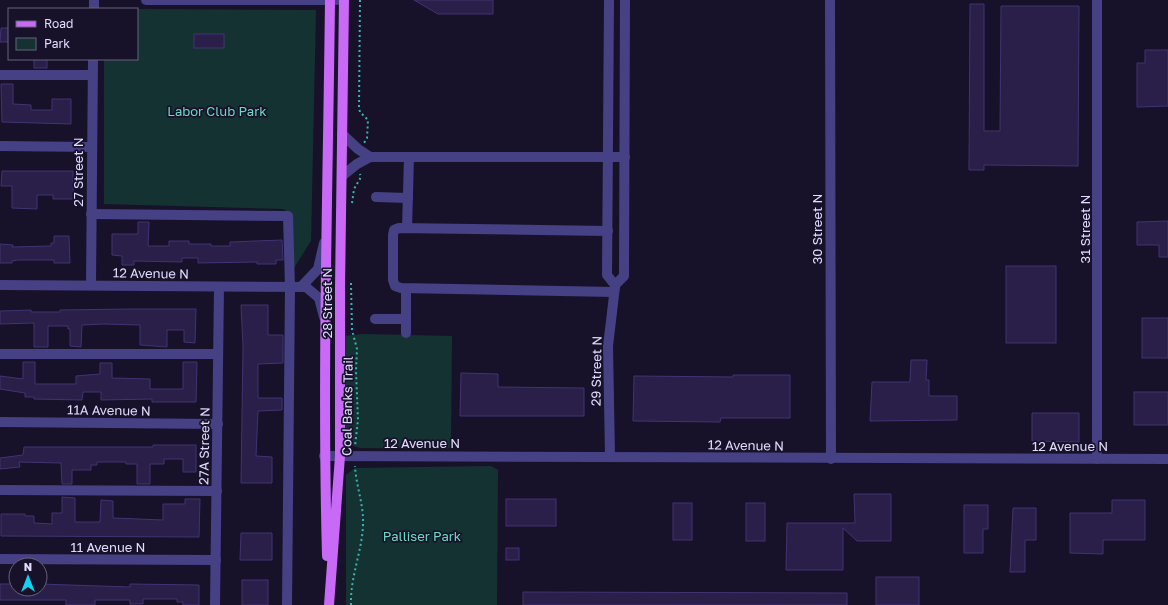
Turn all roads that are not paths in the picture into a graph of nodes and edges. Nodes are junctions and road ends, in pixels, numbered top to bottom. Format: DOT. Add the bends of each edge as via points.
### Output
graph roads {
  1 [pos="146,0"];
  2 [pos="332,0"];
  3 [pos="344,0"];
  4 [pos="609,0"];
  5 [pos="625,0"];
  6 [pos="830,0"];
  7 [pos="1097,0"];
  8 [pos="93,60"];
  9 [pos="0,75"];
  10 [pos="92,75"];
  11 [pos="342,134"];
  12 [pos="0,146"];
  13 [pos="91,147"];
  14 [pos="370,157"];
  15 [pos="409,157"];
  16 [pos="608,157"];
  17 [pos="625,157"];
  18 [pos="342,176"];
  19 [pos="376,197"];
  20 [pos="408,198"];
  21 [pos="91,214"];
  22 [pos="407,228"];
  23 [pos="608,231"];
  24 [pos="325,240"];
  25 [pos="91,284"];
  26 [pos="0,285"];
  27 [pos="219,287"];
  28 [pos="296,287"];
  29 [pos="406,289"];
  30 [pos="614,289"];
  31 [pos="374,319"];
  32 [pos="406,319"];
  33 [pos="326,322"];
  34 [pos="406,333"];
  35 [pos="0,354"];
  36 [pos="218,354"];
  37 [pos="0,422"];
  38 [pos="218,424"];
  39 [pos="324,456"];
  40 [pos="340,456"];
  41 [pos="610,456"];
  42 [pos="1097,458"];
  43 [pos="830,459"];
  44 [pos="1168,460"];
  45 [pos="0,490"];
  46 [pos="217,491"];
  47 [pos="0,559"];
  48 [pos="216,560"];
  49 [pos="216,605"];
  50 [pos="288,605"];
  51 [pos="329,605"];
  1 -- 2 [label="street"];
  2 -- 24 [label="main road, 28 Street N"];
  3 -- 11 [label="main road, 28 Street N"];
  4 -- 16 [label="street"];
  5 -- 17 [label="street"];
  6 -- 43 [label="street, 30 Street N"];
  7 -- 42 [label="street, 31 Street N"];
  8 -- 10 [label="street, 27 Street N"];
  9 -- 10 [label="street"];
  10 -- 13 [label="street, 27 Street N"];
  11 -- 14 [label="street"];
  11 -- 18 [label="main road, 28 Street N"];
  12 -- 13 [label="street"];
  13 -- 21 [label="street, 27 Street N"];
  14 -- 15 [label="street"];
  14 -- 18 [label="street"];
  15 -- 16 [label="street"];
  15 -- 20 [label="street"];
  16 -- 17 [label="street"];
  16 -- 23 [label="street"];
  17 -- 30 [label="street" via="624,276"];
  18 -- 40 [label="main road, 28 Street N"];
  19 -- 20 [label="street"];
  20 -- 22 [label="street"];
  21 -- 25 [label="street, 27 Street N"];
  21 -- 28 [label="street" via="288,216"];
  22 -- 23 [label="street"];
  22 -- 29 [label="street" via="394,230 393,235 393,280 395,286"];
  23 -- 30 [label="street" via="607,275"];
  24 -- 28 [label="street" via="318,269"];
  24 -- 33 [label="main road, 28 Street N"];
  25 -- 26 [label="street, 12 Avenue N"];
  25 -- 27 [label="street, 12 Avenue N"];
  27 -- 28 [label="street, 12 Avenue N"];
  27 -- 36 [label="street, 27A Street N"];
  28 -- 33 [label="street" via="306,287 319,298"];
  28 -- 50 [label="street"];
  29 -- 30 [label="street"];
  29 -- 32 [label="street"];
  30 -- 41 [label="street, 29 Street N" via="608,346"];
  31 -- 32 [label="street"];
  32 -- 34 [label="street"];
  33 -- 39 [label="main road, 28 Street N"];
  35 -- 36 [label="street"];
  36 -- 38 [label="street, 27A Street N"];
  37 -- 38 [label="street, 11A Avenue N"];
  38 -- 46 [label="street, 27A Street N"];
  39 -- 40 [label="street, 12 Avenue N"];
  39 -- 51 [label="main road, 28 Street N"];
  40 -- 41 [label="street, 12 Avenue N"];
  40 -- 51 [label="main road, 28 Street N"];
  41 -- 43 [label="street, 12 Avenue N"];
  42 -- 43 [label="street, 12 Avenue N"];
  42 -- 44 [label="street, 12 Avenue N"];
  45 -- 46 [label="street"];
  46 -- 48 [label="street, 27A Street N"];
  47 -- 48 [label="street, 11 Avenue N"];
  48 -- 49 [label="street, 27A Street N"];
}
